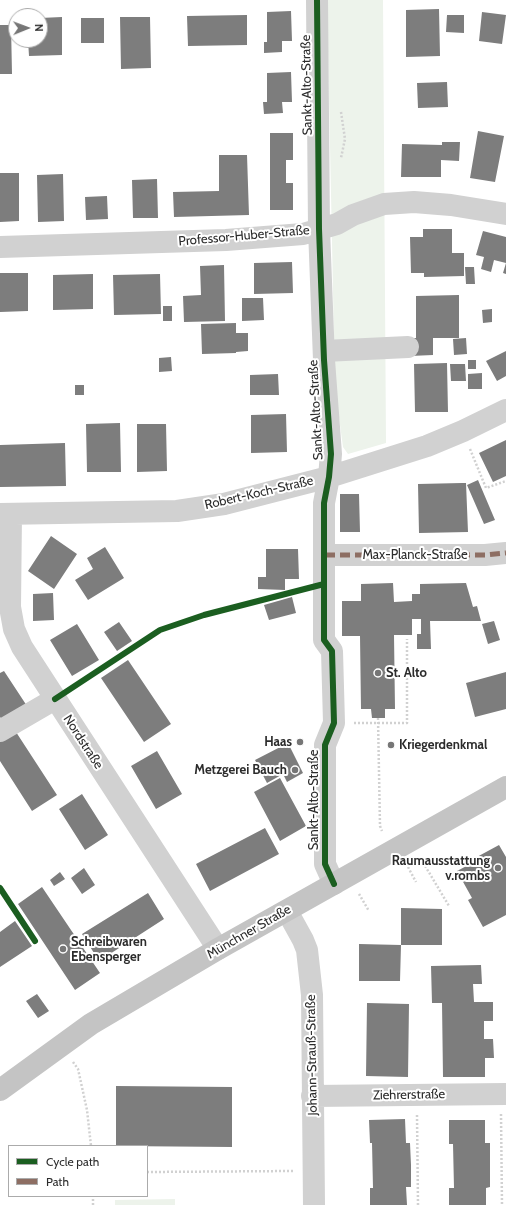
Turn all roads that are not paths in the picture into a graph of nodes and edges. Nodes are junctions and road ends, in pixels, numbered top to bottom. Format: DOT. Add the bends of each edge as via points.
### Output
graph roads {
  1 [pos="316,0"];
  2 [pos="506,214"];
  3 [pos="319,229"];
  4 [pos="0,247"];
  5 [pos="408,347"];
  6 [pos="324,351"];
  7 [pos="506,410"];
  8 [pos="329,477"];
  9 [pos="5,514"];
  10 [pos="506,553"];
  11 [pos="325,555"];
  12 [pos="55,699"];
  13 [pos="0,731"];
  14 [pos="506,787"];
  15 [pos="334,884"];
  16 [pos="287,911"];
  17 [pos="218,949"];
  18 [pos="0,1090"];
  19 [pos="503,1094"];
  20 [pos="312,1096"];
  21 [pos="314,1205"];
  1 -- 3 [label="street, Sankt-Alto-Straße"];
  2 -- 3 [label="street, Professor-Huber-Straße" via="443,204 384,204"];
  3 -- 4 [label="street, Professor-Huber-Straße" via="304,234 226,240"];
  3 -- 6 [label="street, Sankt-Alto-Straße"];
  5 -- 6 [label="street"];
  6 -- 8 [label="street, Sankt-Alto-Straße" via="331,454"];
  7 -- 8 [label="street, Robert-Koch-Straße" via="427,446"];
  8 -- 9 [label="street, Robert-Koch-Straße" via="224,504 177,510"];
  8 -- 11 [label="street, Sankt-Alto-Straße" via="324,503"];
  9 -- 12 [label="street, Nordstraße" via="10,607 14,629 22,647"];
  10 -- 11 [label="street, Max-Planck-Straße"];
  11 -- 15 [label="street, Sankt-Alto-Straße" via="324,640 332,651 334,724 325,745 325,864"];
  12 -- 13 [label="street"];
  12 -- 17 [label="street, Nordstraße"];
  14 -- 15 [label="main road, Münchner Straße"];
  15 -- 16 [label="main road, Münchner Straße"];
  16 -- 17 [label="main road, Münchner Straße"];
  16 -- 20 [label="street, Johann-Strauß-Straße" via="307,950 312,995"];
  17 -- 18 [label="main road, Münchner Straße" via="91,1024"];
  19 -- 20 [label="street, Ziehrerstraße"];
  20 -- 21 [label="street, Johann-Strauß-Straße"];
}
